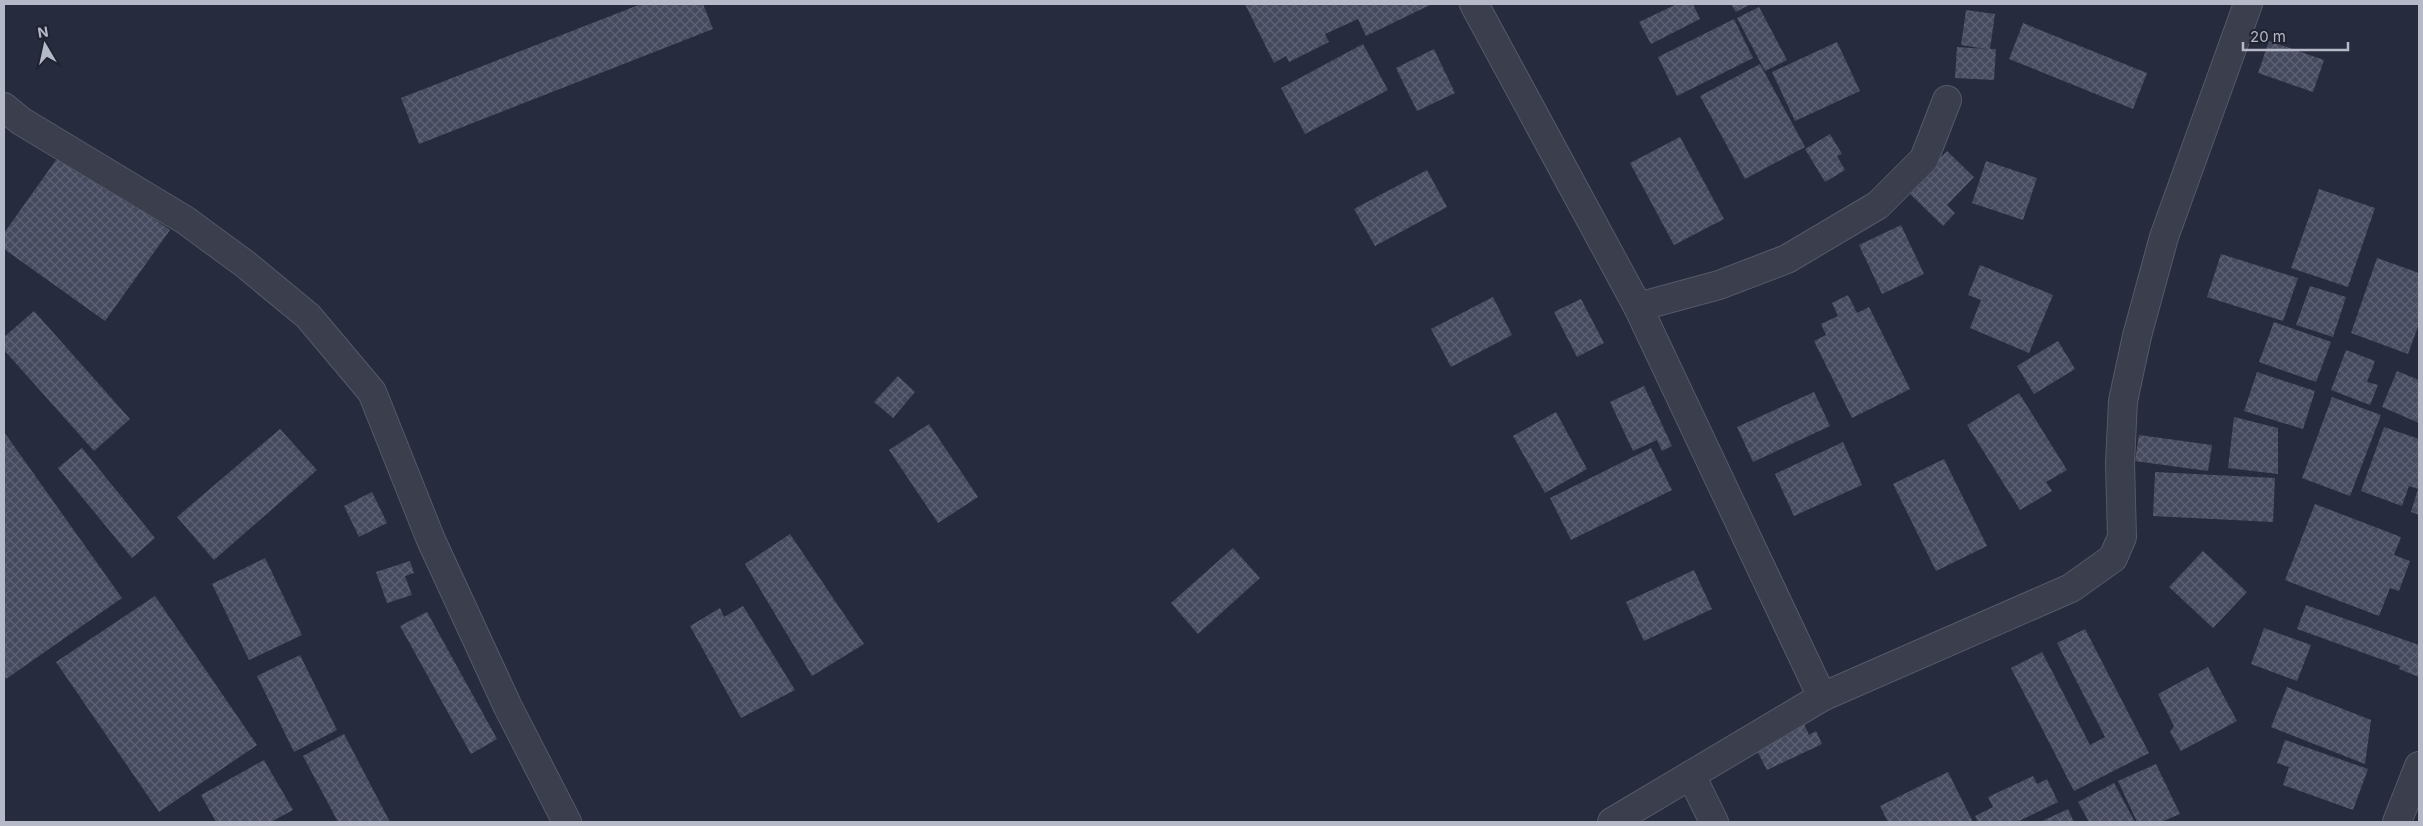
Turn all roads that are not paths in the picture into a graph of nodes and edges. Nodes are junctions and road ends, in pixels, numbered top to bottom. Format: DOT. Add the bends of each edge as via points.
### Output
graph roads {
  1 [pos="1475,4"];
  2 [pos="2248,4"];
  3 [pos="1946,100"];
  4 [pos="4,107"];
  5 [pos="1638,307"];
  6 [pos="1822,697"];
  7 [pos="2419,766"];
  8 [pos="1691,775"];
  9 [pos="567,822"];
  10 [pos="1612,822"];
  11 [pos="1714,822"];
  12 [pos="2397,822"];
  1 -- 5 [label="street"];
  2 -- 6 [label="street" via="2164,237 2137,336 2123,401 2120,463 2122,537 2113,558 2071,588"];
  3 -- 5 [label="street" via="1924,159 1878,205 1787,259 1718,285"];
  4 -- 9 [label="street" via="21,121 185,220 245,264 308,316 372,392 431,540 508,707"];
  5 -- 6 [label="street"];
  6 -- 8 [label="street"];
  7 -- 12 [label="street"];
  8 -- 10 [label="street"];
  8 -- 11 [label="street"];
}
